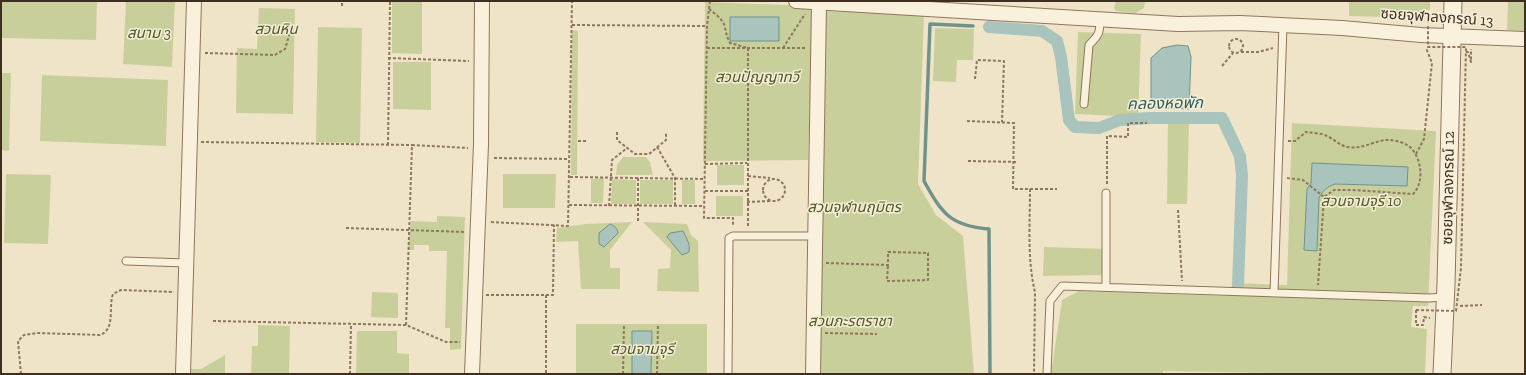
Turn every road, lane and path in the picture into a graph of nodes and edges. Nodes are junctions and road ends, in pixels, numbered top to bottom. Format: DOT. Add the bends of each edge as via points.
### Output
graph roads {
  1 [pos="194,1"];
  2 [pos="342,1"];
  3 [pos="390,1"];
  4 [pos="482,1"];
  5 [pos="572,1"];
  6 [pos="710,1"];
  7 [pos="796,1"];
  8 [pos="1453,1"];
  9 [pos="815,2"];
  10 [pos="342,6"];
  11 [pos="709,9"];
  12 [pos="1100,19"];
  13 [pos="290,24"];
  14 [pos="1436,24"];
  15 [pos="572,25"];
  16 [pos="1283,25"];
  17 [pos="707,26"];
  18 [pos="1452,35"];
  19 [pos="1525,40"];
  20 [pos="1282,45"];
  21 [pos="1424,45"];
  22 [pos="1471,47"];
  23 [pos="706,48"];
  24 [pos="748,48"];
  25 [pos="783,48"];
  26 [pos="818,48"];
  27 [pos="1241,52"];
  28 [pos="1465,52"];
  29 [pos="1233,53"];
  30 [pos="200,54"];
  31 [pos="388,58"];
  32 [pos="474,61"];
  33 [pos="1222,66"];
  34 [pos="975,79"];
  35 [pos="1084,104"];
  36 [pos="968,121"];
  37 [pos="1002,122"];
  38 [pos="1147,123"];
  39 [pos="617,132"];
  40 [pos="666,132"];
  41 [pos="1279,140"];
  42 [pos="578,141"];
  43 [pos="588,141"];
  44 [pos="198,142"];
  45 [pos="388,145"];
  46 [pos="412,145"];
  47 [pos="657,147"];
  48 [pos="627,148"];
  49 [pos="485,153"];
  50 [pos="1416,155"];
  51 [pos="570,159"];
  52 [pos="968,161"];
  53 [pos="1013,162"];
  54 [pos="1018,162"];
  55 [pos="748,163"];
  56 [pos="705,164"];
  57 [pos="748,176"];
  58 [pos="570,177"];
  59 [pos="610,178"];
  60 [pos="638,178"];
  61 [pos="675,178"];
  62 [pos="1278,178"];
  63 [pos="705,179"];
  64 [pos="774,179"];
  65 [pos="1056,188"];
  66 [pos="1030,189"];
  67 [pos="704,191"];
  68 [pos="748,191"];
  69 [pos="1106,193"];
  70 [pos="1324,197"];
  71 [pos="771,201"];
  72 [pos="747,202"];
  73 [pos="569,205"];
  74 [pos="609,206"];
  75 [pos="638,206"];
  76 [pos="675,206"];
  77 [pos="704,206"];
  78 [pos="1178,210"];
  79 [pos="488,222"];
  80 [pos="638,222"];
  81 [pos="554,225"];
  82 [pos="346,228"];
  83 [pos="408,230"];
  84 [pos="478,233"];
  85 [pos="733,236"];
  86 [pos="748,236"];
  87 [pos="815,236"];
  88 [pos="126,261"];
  89 [pos="186,263"];
  90 [pos="815,263"];
  91 [pos="888,265"];
  92 [pos="1106,287"];
  93 [pos="1182,290"];
  94 [pos="185,292"];
  95 [pos="1274,293"];
  96 [pos="1317,294"];
  97 [pos="485,295"];
  98 [pos="546,295"];
  99 [pos="1445,297"];
  100 [pos="1482,305"];
  101 [pos="1464,306"];
  102 [pos="1430,318"];
  103 [pos="213,321"];
  104 [pos="351,324"];
  105 [pos="624,324"];
  106 [pos="658,324"];
  107 [pos="406,326"];
  108 [pos="814,333"];
  109 [pos="877,334"];
  110 [pos="463,342"];
  111 [pos="21,374"];
  112 [pos="183,374"];
  113 [pos="350,374"];
  114 [pos="472,374"];
  115 [pos="546,374"];
  116 [pos="622,374"];
  117 [pos="657,374"];
  118 [pos="728,374"];
  119 [pos="813,374"];
  120 [pos="1034,374"];
  121 [pos="1047,374"];
  122 [pos="1442,374"];
  1 -- 89 [label="street"];
  2 -- 10 [label="path"];
  3 -- 31 [label="path"];
  4 -- 49 [label="street"];
  5 -- 15 [label="path"];
  6 -- 11 [label="path"];
  7 -- 9 [label="street, ซอยจุฬาลงกรณ์ 13"];
  8 -- 18 [label="street, ซอยจุฬาลงกรณ์ 12"];
  9 -- 12 [label="street, ซอยจุฬาลงกรณ์ 13"];
  9 -- 25 [label="path"];
  9 -- 26 [label="street"];
  11 -- 17 [label="path"];
  11 -- 24 [label="path" via="725,26 730,43"];
  12 -- 16 [label="street, ซอยจุฬาลงกรณ์ 13" via="1178,24"];
  12 -- 35 [label="lane" via="1098,37 1089,45"];
  13 -- 30 [label="path" via="285,49 275,55"];
  14 -- 102 [label="path, bridge" via="1436,17 1428,17 1428,47 1466,47 1461,268 1456,311 1416,310 1416,325 1423,325 1424,317"];
  15 -- 17 [label="path"];
  15 -- 51 [label="path"];
  16 -- 18 [label="street, ซอยจุฬาลงกรณ์ 13"];
  16 -- 20 [label="lane"];
  17 -- 23 [label="path"];
  18 -- 19 [label="street, ซอยจุฬาลงกรณ์ 13"];
  18 -- 99 [label="street, ซอยจุฬาลงกรณ์ 12"];
  20 -- 27 [label="path" via="1258,52"];
  20 -- 41 [label="lane"];
  21 -- 50 [label="path" via="1432,63 1424,139"];
  22 -- 28 [label="path" via="1471,62 1468,52"];
  23 -- 24 [label="path"];
  23 -- 56 [label="path"];
  24 -- 25 [label="path"];
  24 -- 55 [label="path"];
  25 -- 26 [label="path"];
  26 -- 87 [label="street"];
  27 -- 29 [label="path"];
  27 -- 29 [label="path" via="1243,44 1234,39 1229,46"];
  29 -- 33 [label="path"];
  31 -- 32 [label="path"];
  31 -- 45 [label="path"];
  34 -- 37 [label="path" via="977,60 1004,61"];
  36 -- 37 [label="path"];
  37 -- 53 [label="path" via="1014,122"];
  38 -- 69 [label="path" via="1128,123 1128,137 1107,136"];
  39 -- 48 [label="path" via="617,140"];
  40 -- 47 [label="path" via="666,140"];
  41 -- 50 [label="path" via="1295,141 1306,132 1326,135 1349,147 1362,147 1388,140 1403,142"];
  41 -- 62 [label="lane"];
  42 -- 43 [label="path"];
  44 -- 45 [label="path"];
  45 -- 46 [label="path"];
  46 -- 49 [label="path"];
  46 -- 83 [label="path"];
  47 -- 48 [label="path" via="649,154 634,154"];
  47 -- 61 [label="path"];
  48 -- 59 [label="path" via="612,160"];
  49 -- 51 [label="path"];
  49 -- 84 [label="street"];
  50 -- 70 [label="path" via="1420,163 1420,178 1418,189 1413,194 1334,190"];
  51 -- 58 [label="path"];
  52 -- 53 [label="path"];
  53 -- 54 [label="path"];
  53 -- 66 [label="path" via="1013,189"];
  55 -- 56 [label="path"];
  55 -- 57 [label="path"];
  56 -- 63 [label="path"];
  57 -- 64 [label="path"];
  57 -- 68 [label="path"];
  58 -- 59 [label="path"];
  58 -- 73 [label="path"];
  59 -- 60 [label="path"];
  59 -- 74 [label="path"];
  60 -- 61 [label="path"];
  60 -- 75 [label="path"];
  61 -- 63 [label="path"];
  61 -- 76 [label="path"];
  62 -- 70 [label="path" via="1303,180"];
  62 -- 95 [label="lane"];
  63 -- 67 [label="path"];
  64 -- 71 [label="path" via="767,181 763,187 763,194"];
  64 -- 71 [label="path" via="781,181 785,191 782,198"];
  65 -- 66 [label="path"];
  66 -- 120 [label="path" via="1030,247 1035,292"];
  67 -- 68 [label="path"];
  67 -- 77 [label="path"];
  68 -- 72 [label="path"];
  69 -- 92 [label="lane"];
  70 -- 96 [label="path"];
  71 -- 72 [label="path"];
  72 -- 86 [label="path"];
  73 -- 74 [label="path"];
  73 -- 81 [label="path" via="568,226"];
  74 -- 75 [label="path"];
  75 -- 76 [label="path"];
  75 -- 80 [label="path"];
  76 -- 77 [label="path"];
  77 -- 85 [label="path" via="704,218 733,218"];
  78 -- 93 [label="path"];
  79 -- 81 [label="path"];
  81 -- 98 [label="path" via="553,295"];
  82 -- 83 [label="path"];
  83 -- 84 [label="path"];
  83 -- 107 [label="path"];
  84 -- 114 [label="street"];
  85 -- 86 [label="lane"];
  85 -- 118 [label="lane" via="728,240"];
  86 -- 87 [label="lane"];
  87 -- 90 [label="street"];
  88 -- 89 [label="lane"];
  89 -- 94 [label="street"];
  90 -- 91 [label="path"];
  90 -- 108 [label="street"];
  91 -- 91 [label="path" via="888,252 928,253 928,280 887,281"];
  92 -- 93 [label="lane"];
  92 -- 121 [label="lane" via="1062,286 1050,301"];
  93 -- 95 [label="lane"];
  94 -- 111 [label="path" via="121,290 113,294 110,301 109,327 100,335 24,335 18,341"];
  94 -- 112 [label="street"];
  95 -- 96 [label="lane"];
  96 -- 99 [label="lane"];
  97 -- 98 [label="path"];
  98 -- 115 [label="path"];
  99 -- 122 [label="street, ซอยจุฬาลงกรณ์ 12"];
  100 -- 101 [label="path"];
  103 -- 104 [label="path"];
  104 -- 107 [label="path"];
  104 -- 113 [label="path"];
  105 -- 116 [label="path"];
  106 -- 117 [label="path"];
  107 -- 110 [label="path" via="446,342"];
  108 -- 109 [label="path"];
  108 -- 119 [label="street"];
}
